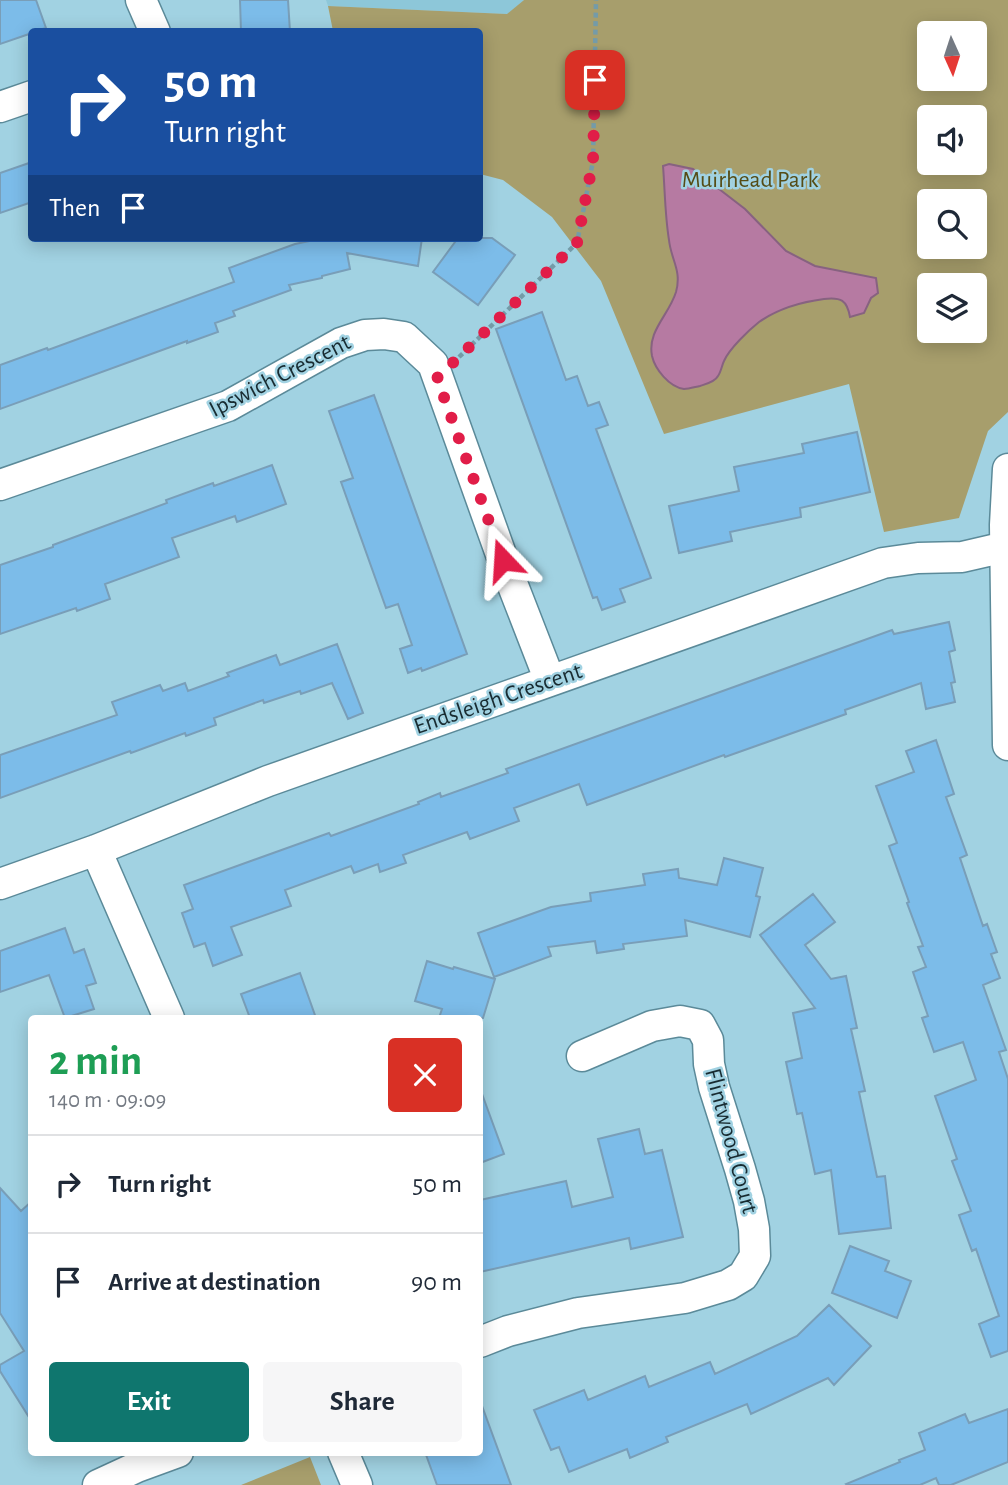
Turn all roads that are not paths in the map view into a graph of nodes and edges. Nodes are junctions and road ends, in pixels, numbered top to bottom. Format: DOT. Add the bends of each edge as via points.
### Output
graph roads {
  1 [pos="141,0"];
  2 [pos="153,28"];
  3 [pos="28,97"];
  4 [pos="0,107"];
  5 [pos="1008,469"];
  6 [pos="0,485"];
  7 [pos="1005,547"];
  8 [pos="550,681"];
  9 [pos="1008,743"];
  10 [pos="96,850"];
  11 [pos="0,884"];
  12 [pos="168,1015"];
  13 [pos="582,1056"];
  14 [pos="483,1341"];
  15 [pos="167,1456"];
  16 [pos="345,1456"];
  17 [pos="98,1485"];
  18 [pos="357,1485"];
  1 -- 2 [label="street"];
  3 -- 4 [label="street"];
  5 -- 7 [label="street"];
  6 -- 8 [label="street, Ipswich Crescent" via="228,406 365,334 404,337 433,364"];
  7 -- 8 [label="street, Endsleigh Crescent" via="962,557 883,564"];
  7 -- 9 [label="street"];
  8 -- 10 [label="street, Endsleigh Crescent" via="268,781"];
  10 -- 11 [label="street, Endsleigh Crescent"];
  10 -- 12 [label="street"];
  13 -- 14 [label="street, Flintwood Court" via="652,1026 680,1021 700,1025 708,1040 714,1087 749,1201 755,1256 743,1276 728,1285 685,1298 579,1313"];
  15 -- 17 [label="street"];
  16 -- 18 [label="street"];
}
